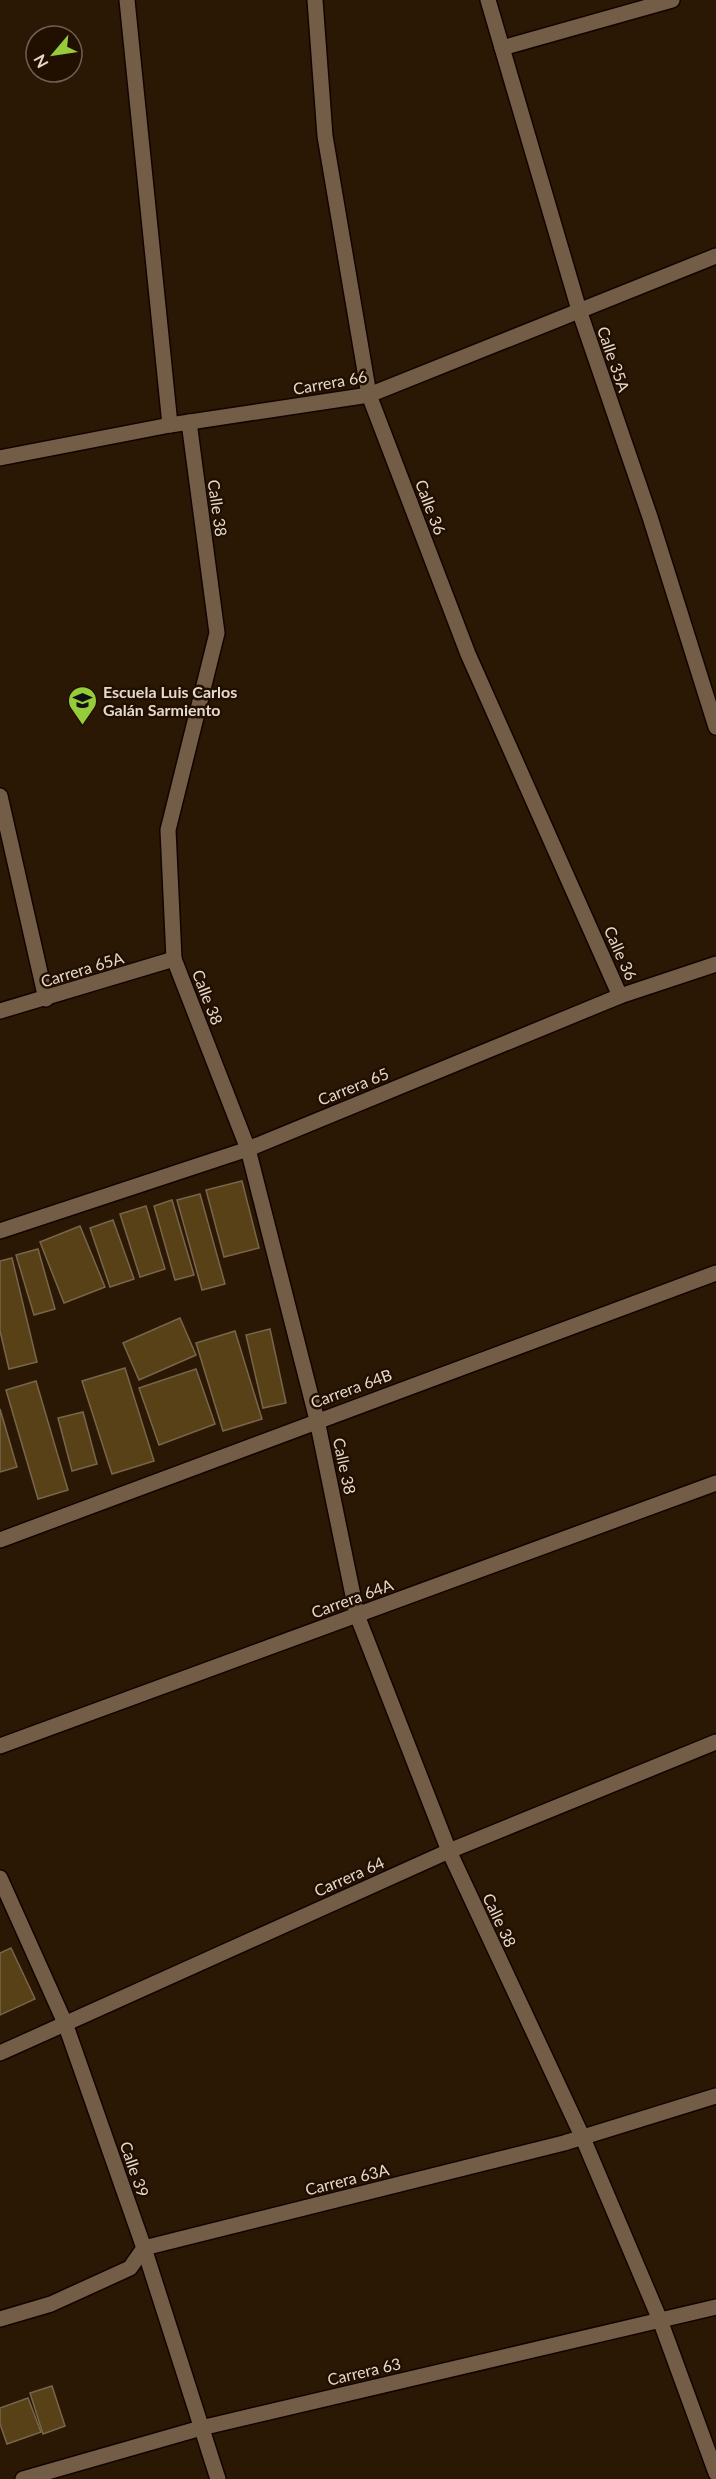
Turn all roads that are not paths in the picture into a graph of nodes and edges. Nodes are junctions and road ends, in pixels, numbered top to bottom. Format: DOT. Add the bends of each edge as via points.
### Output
graph roads {
  1 [pos="127,0"];
  2 [pos="315,0"];
  3 [pos="488,0"];
  4 [pos="672,0"];
  5 [pos="502,48"];
  6 [pos="716,256"];
  7 [pos="579,310"];
  8 [pos="369,395"];
  9 [pos="189,423"];
  10 [pos="170,425"];
  11 [pos="0,458"];
  12 [pos="716,726"];
  13 [pos="0,796"];
  14 [pos="174,959"];
  15 [pos="716,964"];
  16 [pos="620,996"];
  17 [pos="46,999"];
  18 [pos="0,1011"];
  19 [pos="248,1149"];
  20 [pos="0,1232"];
  21 [pos="716,1273"];
  22 [pos="317,1420"];
  23 [pos="716,1483"];
  24 [pos="0,1540"];
  25 [pos="357,1615"];
  26 [pos="716,1742"];
  27 [pos="0,1746"];
  28 [pos="449,1851"];
  29 [pos="0,1878"];
  30 [pos="65,2023"];
  31 [pos="0,2053"];
  32 [pos="716,2096"];
  33 [pos="582,2136"];
  34 [pos="144,2248"];
  35 [pos="716,2307"];
  36 [pos="0,2319"];
  37 [pos="660,2320"];
  38 [pos="201,2428"];
  39 [pos="716,2473"];
  40 [pos="23,2479"];
  41 [pos="218,2479"];
  1 -- 10 [label="street"];
  2 -- 8 [label="street, Calle 36" via="325,136"];
  3 -- 5 [label="street, Calle 35A"];
  4 -- 5 [label="street"];
  5 -- 7 [label="street, Calle 35A"];
  6 -- 7 [label="street, Carrera 66"];
  7 -- 8 [label="street, Carrera 66"];
  7 -- 12 [label="street, Calle 35A"];
  8 -- 9 [label="street, Carrera 66"];
  8 -- 16 [label="street, Calle 36" via="468,654"];
  9 -- 10 [label="street, Carrera 66"];
  9 -- 14 [label="street, Calle 38" via="217,633 168,830"];
  10 -- 11 [label="street, Carrera 66"];
  13 -- 17 [label="street"];
  14 -- 17 [label="street, Carrera 65A"];
  14 -- 19 [label="street, Calle 38"];
  15 -- 16 [label="street, Carrera 65"];
  16 -- 19 [label="street, Carrera 65"];
  17 -- 18 [label="street, Carrera 65A"];
  19 -- 20 [label="street, Carrera 65"];
  19 -- 22 [label="street, Calle 38"];
  21 -- 22 [label="street, Carrera 64B"];
  22 -- 24 [label="street, Carrera 64B"];
  22 -- 25 [label="street, Calle 38"];
  23 -- 25 [label="street, Carrera 64A"];
  25 -- 27 [label="street, Carrera 64A"];
  25 -- 28 [label="street, Calle 38"];
  26 -- 28 [label="street, Carrera 64"];
  28 -- 30 [label="street, Carrera 64"];
  28 -- 33 [label="street, Calle 38"];
  29 -- 30 [label="street, Calle 39"];
  30 -- 31 [label="street, Carrera 64"];
  30 -- 34 [label="street, Calle 39"];
  32 -- 33 [label="street, Carrera 63A"];
  33 -- 34 [label="street, Carrera 63A"];
  33 -- 37 [label="street, Calle 38"];
  34 -- 36 [label="street" via="130,2268 51,2304"];
  34 -- 38 [label="street, Calle 39"];
  35 -- 37 [label="street, Carrera 63"];
  37 -- 38 [label="street, Carrera 63"];
  37 -- 39 [label="street, Calle 38"];
  38 -- 40 [label="street, Carrera 63"];
  38 -- 41 [label="street, Calle 39"];
}
